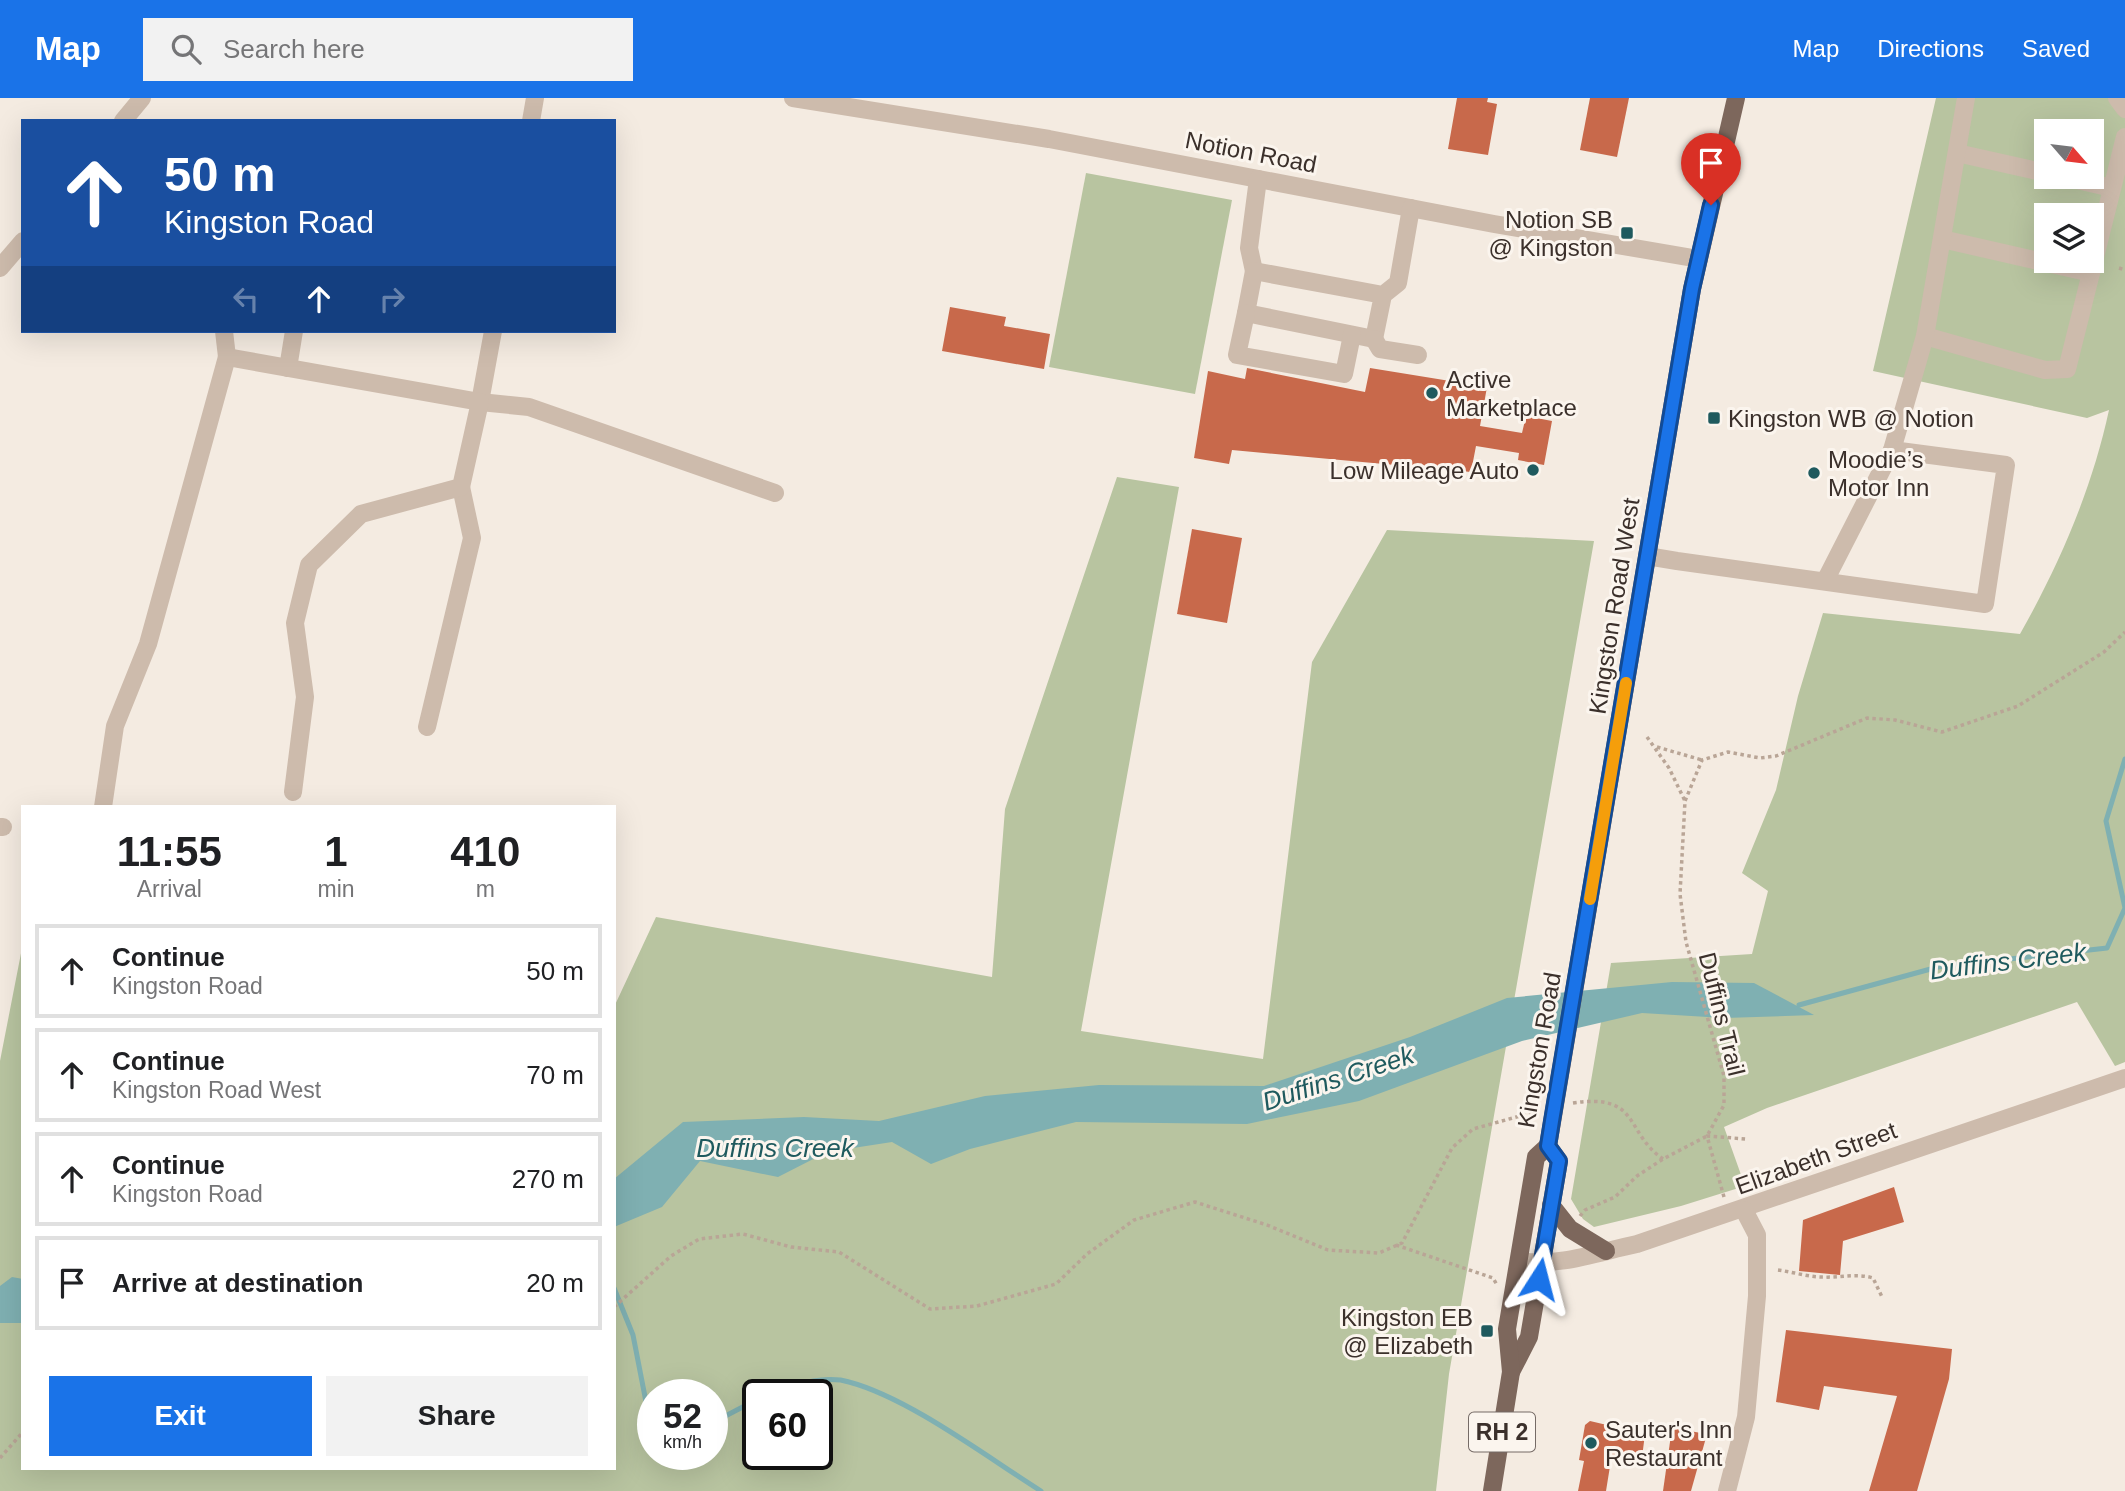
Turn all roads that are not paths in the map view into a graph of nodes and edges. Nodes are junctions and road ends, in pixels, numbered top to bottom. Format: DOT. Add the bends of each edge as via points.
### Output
graph roads {
  1 [pos="142,98"];
  2 [pos="535,98"];
  3 [pos="793,98"];
  4 [pos="1736,98"];
  5 [pos="1966,98"];
  6 [pos="2117,98"];
  7 [pos="2125,109"];
  8 [pos="125,119"];
  9 [pos="531,119"];
  10 [pos="2125,137"];
  11 [pos="1957,153"];
  12 [pos="2034,170"];
  13 [pos="1258,179"];
  14 [pos="2104,186"];
  15 [pos="2112,188"];
  16 [pos="1411,208"];
  17 [pos="2104,220"];
  18 [pos="1942,239"];
  19 [pos="21,243"];
  20 [pos="1699,259"];
  21 [pos="2034,259"];
  22 [pos="0,268"];
  23 [pos="1254,271"];
  24 [pos="2091,273"];
  25 [pos="1383,295"];
  26 [pos="1246,313"];
  27 [pos="225,333"];
  28 [pos="294,333"];
  29 [pos="493,333"];
  30 [pos="1352,335"];
  31 [pos="1925,336"];
  32 [pos="1374,339"];
  33 [pos="1418,355"];
  34 [pos="227,357"];
  35 [pos="288,368"];
  36 [pos="480,402"];
  37 [pos="1892,450"];
  38 [pos="461,487"];
  39 [pos="775,493"];
  40 [pos="1647,556"];
  41 [pos="1825,581"];
  42 [pos="427,727"];
  43 [pos="293,792"];
  44 [pos="103,805"];
  45 [pos="1579,962"];
  46 [pos="2125,1078"];
  47 [pos="1548,1146"];
  48 [pos="1551,1205"];
  49 [pos="1744,1210"];
  50 [pos="1606,1251"];
  51 [pos="1520,1261"];
  52 [pos="1540,1264"];
  53 [pos="1511,1372"];
  54 [pos="1492,1491"];
  55 [pos="1727,1491"];
  1 -- 8 [label="street"];
  2 -- 9 [label="street"];
  3 -- 13 [label="street, Notion Road" via="1049,139"];
  4 -- 20 [label="main road, RH 2"];
  5 -- 11 [label="street"];
  6 -- 7 [label="street"];
  10 -- 15 [label="street"];
  11 -- 12 [label="street"];
  11 -- 18 [label="street"];
  13 -- 16 [label="street, Notion Road"];
  13 -- 23 [label="street" via="1249,248"];
  14 -- 15 [label="street"];
  15 -- 17 [label="street"];
  16 -- 20 [label="street, Notion Road"];
  16 -- 25 [label="street" via="1398,283"];
  18 -- 21 [label="street"];
  18 -- 31 [label="street"];
  19 -- 22 [label="street"];
  20 -- 40 [label="main road, Kingston Road West / RH 2"];
  23 -- 25 [label="street"];
  23 -- 26 [label="street"];
  24 -- 31 [label="street" via="2067,369 2045,370"];
  25 -- 32 [label="street"];
  26 -- 30 [label="street"];
  26 -- 30 [label="street" via="1237,355 1343,374"];
  27 -- 34 [label="street"];
  28 -- 35 [label="street"];
  29 -- 36 [label="street"];
  30 -- 32 [label="street"];
  31 -- 37 [label="street"];
  32 -- 33 [label="street" via="1380,349"];
  34 -- 35 [label="street"];
  34 -- 44 [label="street" via="148,644 115,726"];
  35 -- 36 [label="street"];
  36 -- 38 [label="street"];
  36 -- 39 [label="street" via="529,407"];
  37 -- 41 [label="street"];
  37 -- 41 [label="street" via="2006,465 1984,604"];
  38 -- 42 [label="street" via="472,538"];
  38 -- 43 [label="street" via="361,514 309,565 295,623 305,697"];
  40 -- 41 [label="street"];
  40 -- 45 [label="main road, Kingston Road West / RH 2"];
  45 -- 47 [label="main road, Kingston Road / RH 2"];
  46 -- 49 [label="street, Elizabeth Street"];
  47 -- 48 [label="main road, RH 2" via="1559,1161"];
  47 -- 51 [label="main road, RH 2" via="1536,1157"];
  48 -- 50 [label="main road" via="1570,1229"];
  48 -- 52 [label="main road, RH 2"];
  49 -- 50 [label="street, Elizabeth Street"];
  49 -- 55 [label="street" via="1757,1235 1757,1296 1746,1417"];
  50 -- 52 [label="street, Elizabeth Street"];
  51 -- 52 [label="street, Elizabeth Street"];
  51 -- 53 [label="main road, RH 2" via="1507,1329"];
  52 -- 53 [label="main road, RH 2" via="1529,1336"];
  53 -- 54 [label="main road, RH 2"];
}
